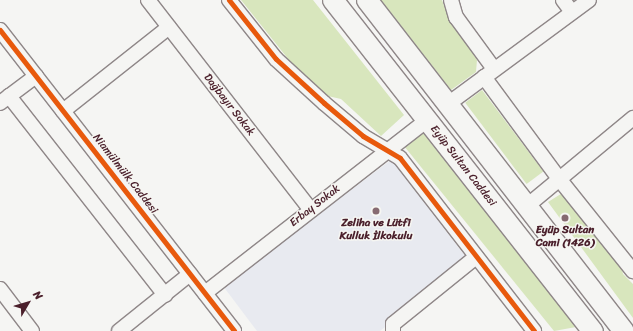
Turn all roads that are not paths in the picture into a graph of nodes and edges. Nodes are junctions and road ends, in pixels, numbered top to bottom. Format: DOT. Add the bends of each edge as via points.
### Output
graph roads {
  1 [pos="148,0"];
  2 [pos="229,0"];
  3 [pos="333,0"];
  4 [pos="367,0"];
  5 [pos="451,0"];
  6 [pos="563,0"];
  7 [pos="589,0"];
  8 [pos="572,12"];
  9 [pos="169,27"];
  10 [pos="0,30"];
  11 [pos="489,73"];
  12 [pos="36,76"];
  13 [pos="5,99"];
  14 [pos="448,104"];
  15 [pos="63,111"];
  16 [pos="633,118"];
  17 [pos="427,120"];
  18 [pos="388,150"];
  19 [pos="560,180"];
  20 [pos="527,206"];
  21 [pos="310,209"];
  22 [pos="476,257"];
  23 [pos="633,271"];
  24 [pos="190,274"];
  25 [pos="0,290"];
  26 [pos="205,293"];
  27 [pos="165,295"];
  28 [pos="588,328"];
  29 [pos="32,331"];
  30 [pos="119,331"];
  31 [pos="234,331"];
  32 [pos="393,331"];
  33 [pos="534,331"];
  34 [pos="624,331"];
  1 -- 9 [label="street, Dağbayır Sokak"];
  2 -- 18 [label="street" via="281,64 363,136"];
  3 -- 17 [label="main road, Eyüp Sultan Caddesi"];
  4 -- 14 [label="main road"];
  5 -- 11 [label="street" via="456,17"];
  6 -- 8 [label="street"];
  7 -- 8 [label="street"];
  8 -- 11 [label="street"];
  9 -- 15 [label="street"];
  9 -- 21 [label="street, Dağbayır Sokak"];
  10 -- 12 [label="street, Niamülmülk Caddesi"];
  11 -- 14 [label="street"];
  11 -- 19 [label="street"];
  12 -- 13 [label="street"];
  12 -- 15 [label="street, Niamülmülk Caddesi"];
  13 -- 27 [label="street"];
  14 -- 20 [label="main road"];
  15 -- 24 [label="street, Niamülmülk Caddesi"];
  16 -- 19 [label="street"];
  17 -- 18 [label="street, Erbay Sokak"];
  17 -- 28 [label="main road, Eyüp Sultan Caddesi"];
  18 -- 21 [label="street, Erbay Sokak"];
  18 -- 22 [label="street" via="400,158"];
  19 -- 20 [label="street"];
  19 -- 23 [label="street"];
  20 -- 34 [label="main road"];
  21 -- 26 [label="street, Erbay Sokak"];
  22 -- 32 [label="street" via="393,324"];
  22 -- 33 [label="street"];
  24 -- 26 [label="street, Niamülmülk Caddesi"];
  24 -- 27 [label="street"];
  25 -- 29 [label="street"];
  26 -- 31 [label="street, Niamülmülk Caddesi"];
  27 -- 30 [label="street"];
}
